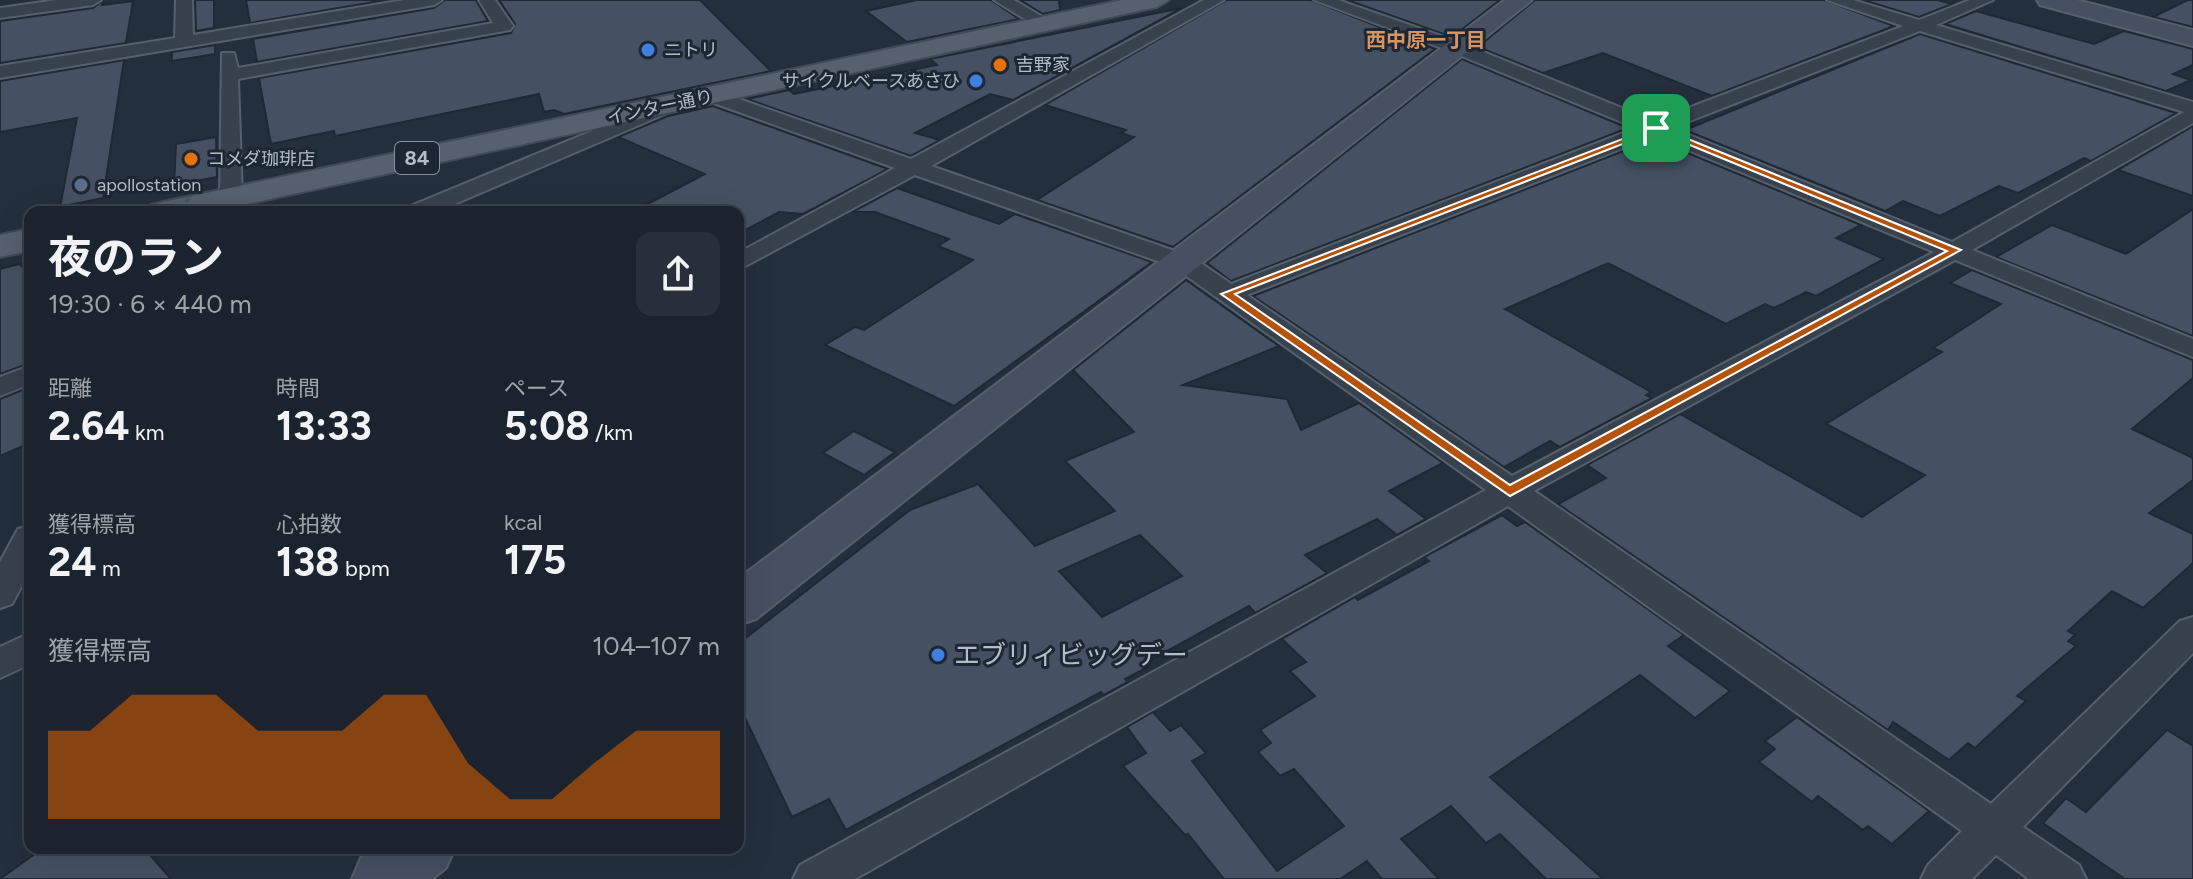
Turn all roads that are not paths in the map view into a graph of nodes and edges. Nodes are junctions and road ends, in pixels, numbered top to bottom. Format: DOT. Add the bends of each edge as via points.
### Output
graph roads {
  1 [pos="93,0"];
  2 [pos="184,0"];
  3 [pos="314,0"];
  4 [pos="434,0"];
  5 [pos="487,0"];
  6 [pos="1002,0"];
  7 [pos="1157,0"];
  8 [pos="1216,0"];
  9 [pos="1322,0"];
  10 [pos="1520,0"];
  11 [pos="1835,0"];
  12 [pos="1985,0"];
  13 [pos="2049,0"];
  14 [pos="0,13"];
  15 [pos="320,19"];
  16 [pos="1047,25"];
  17 [pos="1919,25"];
  18 [pos="228,35"];
  19 [pos="2193,38"];
  20 [pos="184,42"];
  21 [pos="1458,48"];
  22 [pos="0,72"];
  23 [pos="228,75"];
  24 [pos="712,96"];
  25 [pos="672,104"];
  26 [pos="2193,108"];
  27 [pos="2193,115"];
  28 [pos="1656,128"];
  29 [pos="916,167"];
  30 [pos="202,203"];
  31 [pos="430,206"];
  32 [pos="24,241"];
  33 [pos="0,246"];
  34 [pos="1955,250"];
  35 [pos="744,260"];
  36 [pos="1183,262"];
  37 [pos="1227,294"];
  38 [pos="2193,349"];
  39 [pos="24,377"];
  40 [pos="0,387"];
  41 [pos="1510,491"];
  42 [pos="24,549"];
  43 [pos="0,595"];
  44 [pos="744,601"];
  45 [pos="2193,631"];
  46 [pos="24,650"];
  47 [pos="0,664"];
  48 [pos="1992,829"];
  49 [pos="416,854"];
  50 [pos="384,879"];
  51 [pos="815,879"];
  52 [pos="1943,879"];
  53 [pos="2064,879"];
  1 -- 14 [label="street"];
  2 -- 20 [label="street"];
  3 -- 15 [label="street"];
  4 -- 15 [label="street"];
  5 -- 23 [label="street" via="504,26"];
  6 -- 16 [label="street"];
  7 -- 16 [label="main road, インター通り / 84"];
  8 -- 29 [label="street"];
  9 -- 21 [label="street"];
  10 -- 21 [label="street"];
  11 -- 17 [label="street"];
  12 -- 17 [label="street"];
  13 -- 19 [label="street"];
  15 -- 18 [label="street"];
  16 -- 24 [label="main road, インター通り / 84"];
  17 -- 26 [label="street"];
  17 -- 28 [label="street"];
  18 -- 20 [label="street"];
  18 -- 23 [label="street"];
  20 -- 22 [label="street"];
  21 -- 28 [label="street"];
  21 -- 36 [label="street"];
  23 -- 30 [label="street"];
  24 -- 25 [label="main road, インター通り / 84"];
  24 -- 29 [label="street"];
  25 -- 30 [label="main road, インター通り / 84"];
  25 -- 31 [label="street"];
  27 -- 34 [label="street"];
  28 -- 34 [label="street"];
  28 -- 37 [label="street"];
  29 -- 35 [label="street"];
  29 -- 36 [label="street"];
  32 -- 33 [label="main road"];
  34 -- 38 [label="street"];
  34 -- 41 [label="street"];
  36 -- 37 [label="street"];
  36 -- 44 [label="street"];
  37 -- 41 [label="street"];
  39 -- 40 [label="street"];
  41 -- 48 [label="street"];
  41 -- 51 [label="street"];
  42 -- 43 [label="street"];
  45 -- 48 [label="street"];
  46 -- 47 [label="street"];
  48 -- 52 [label="street"];
  48 -- 53 [label="street"];
  49 -- 50 [label="street"];
}
